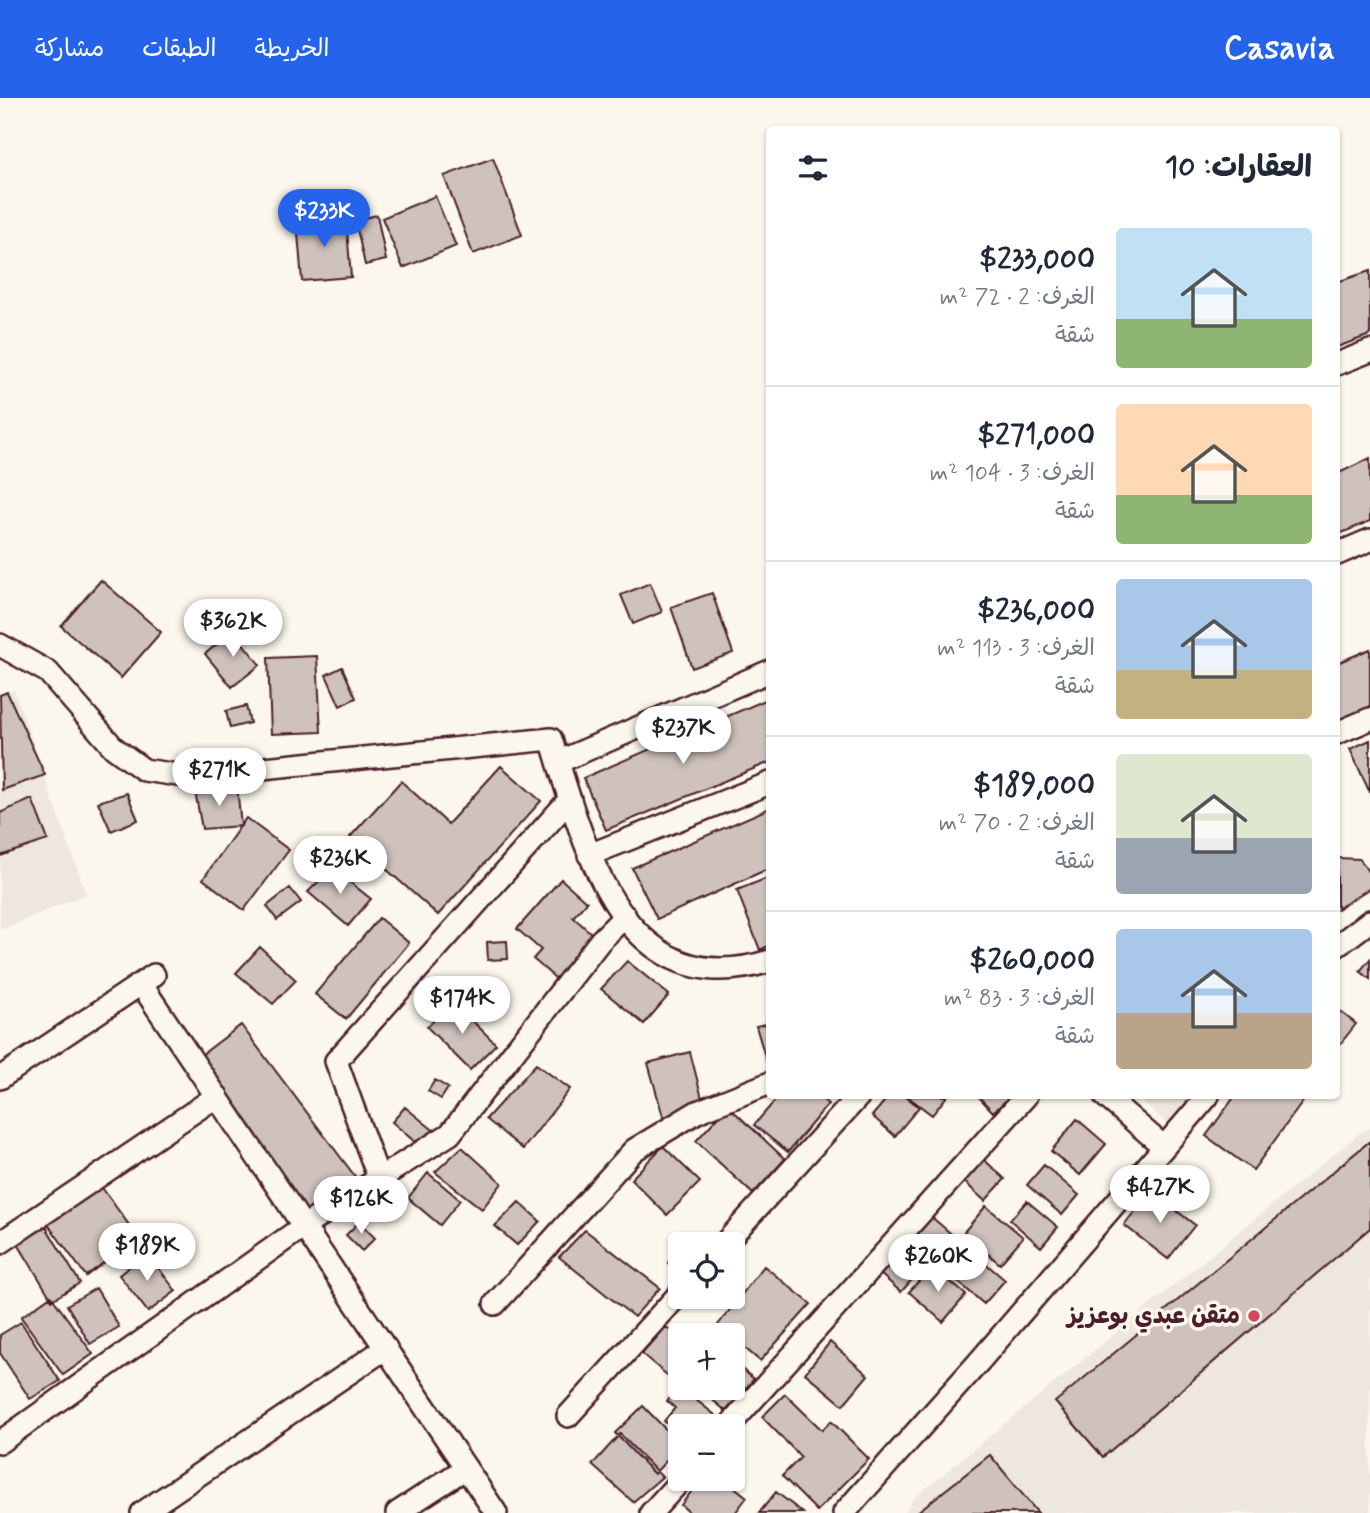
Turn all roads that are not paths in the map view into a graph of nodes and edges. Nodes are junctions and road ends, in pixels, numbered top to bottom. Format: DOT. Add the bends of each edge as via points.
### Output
graph roads {
  1 [pos="1370,351"];
  2 [pos="1340,362"];
  3 [pos="1370,540"];
  4 [pos="1340,553"];
  5 [pos="0,645"];
  6 [pos="766,673"];
  7 [pos="1370,719"];
  8 [pos="1340,732"];
  9 [pos="558,762"];
  10 [pos="766,785"];
  11 [pos="570,799"];
  12 [pos="589,855"];
  13 [pos="625,916"];
  14 [pos="1370,921"];
  15 [pos="1340,944"];
  16 [pos="766,962"];
  17 [pos="0,1078"];
  18 [pos="766,1085"];
  19 [pos="217,1096"];
  20 [pos="856,1099"];
  21 [pos="1023,1099"];
  22 [pos="1108,1099"];
  23 [pos="1205,1099"];
  24 [pos="1164,1147"];
  25 [pos="379,1179"];
  26 [pos="304,1226"];
  27 [pos="735,1232"];
  28 [pos="0,1243"];
  29 [pos="495,1304"];
  30 [pos="668,1306"];
  31 [pos="386,1348"];
  32 [pos="740,1414"];
  33 [pos="568,1416"];
  34 [pos="0,1442"];
  35 [pos="466,1468"];
  36 [pos="671,1491"];
  37 [pos="142,1513"];
  38 [pos="397,1513"];
  39 [pos="496,1513"];
  40 [pos="651,1513"];
  41 [pos="844,1513"];
  1 -- 2 [label="street"];
  3 -- 4 [label="street"];
  5 -- 9 [label="street" via="48,672 114,748 144,769 184,776 551,739"];
  6 -- 9 [label="street"];
  7 -- 8 [label="street"];
  9 -- 11 [label="street"];
  10 -- 12 [label="street"];
  11 -- 12 [label="street"];
  11 -- 25 [label="street" via="336,1060"];
  12 -- 13 [label="street"];
  13 -- 16 [label="street" via="654,948 689,965 730,970"];
  13 -- 25 [label="street" via="600,941 450,1134"];
  14 -- 15 [label="street"];
  17 -- 19 [label="street" via="148,980"];
  18 -- 29 [label="street" via="697,1112 634,1150"];
  19 -- 26 [label="street"];
  19 -- 28 [label="street"];
  20 -- 27 [label="street"];
  21 -- 32 [label="street"];
  22 -- 24 [label="street"];
  23 -- 24 [label="street"];
  24 -- 41 [label="street"];
  25 -- 26 [label="street"];
  26 -- 31 [label="street"];
  26 -- 34 [label="street"];
  30 -- 33 [label="street"];
  31 -- 35 [label="street"];
  31 -- 37 [label="street"];
  35 -- 38 [label="street"];
  35 -- 39 [label="street"];
  36 -- 40 [label="street"];
}
